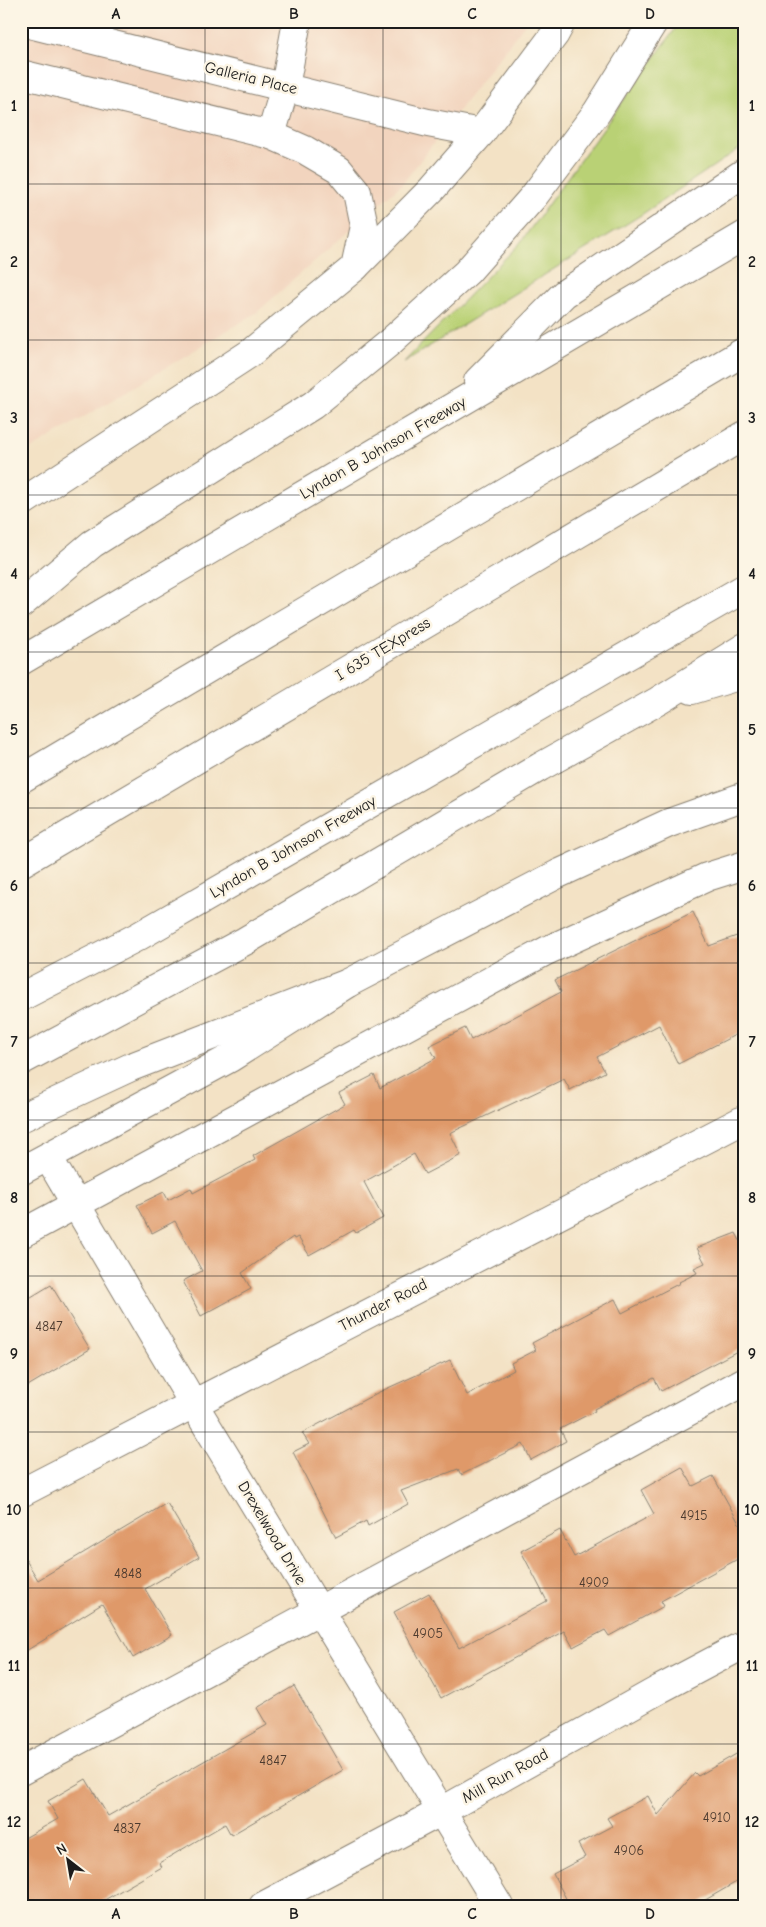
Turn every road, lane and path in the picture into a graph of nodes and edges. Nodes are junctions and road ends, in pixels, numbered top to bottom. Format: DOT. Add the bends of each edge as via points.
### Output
graph roads {
  1 [pos="297,21"];
  2 [pos="562,21"];
  3 [pos="654,21"];
  4 [pos="21,22"];
  5 [pos="21,74"];
  6 [pos="284,87"];
  7 [pos="480,133"];
  8 [pos="271,134"];
  9 [pos="745,172"];
  10 [pos="745,235"];
  11 [pos="355,267"];
  12 [pos="745,351"];
  13 [pos="450,409"];
  14 [pos="745,435"];
  15 [pos="21,503"];
  16 [pos="745,588"];
  17 [pos="21,604"];
  18 [pos="745,647"];
  19 [pos="21,661"];
  20 [pos="745,674"];
  21 [pos="658,701"];
  22 [pos="21,779"];
  23 [pos="745,796"];
  24 [pos="21,863"];
  25 [pos="745,865"];
  26 [pos="348,984"];
  27 [pos="21,997"];
  28 [pos="21,1061"];
  29 [pos="21,1118"];
  30 [pos="745,1119"];
  31 [pos="48,1158"];
  32 [pos="21,1172"];
  33 [pos="76,1206"];
  34 [pos="21,1234"];
  35 [pos="745,1381"];
  36 [pos="193,1403"];
  37 [pos="21,1493"];
  38 [pos="320,1612"];
  39 [pos="745,1644"];
  40 [pos="21,1771"];
  41 [pos="442,1811"];
  42 [pos="263,1906"];
  43 [pos="499,1906"];
  1 -- 6 [label="main road"];
  2 -- 7 [label="main road"];
  3 -- 17 [label="main road" via="597,112 534,196 467,272 390,342 312,405 92,544"];
  4 -- 6 [label="main road, Galleria Place"];
  5 -- 8 [label="main road"];
  6 -- 7 [label="main road, Galleria Place"];
  6 -- 8 [label="main road"];
  7 -- 11 [label="main road" via="432,189"];
  8 -- 11 [label="main road" via="339,170 358,192 364,226"];
  9 -- 13 [label="main road" via="564,294"];
  10 -- 13 [label="main road, Lyndon B Johnson Freeway"];
  11 -- 15 [label="main road" via="249,354"];
  12 -- 22 [label="main road"];
  13 -- 19 [label="main road, Lyndon B Johnson Freeway"];
  14 -- 24 [label="main road, I 635 TEXpress"];
  16 -- 27 [label="main road, Lyndon B Johnson Freeway" via="139,936"];
  18 -- 21 [label="main road"];
  20 -- 21 [label="main road"];
  21 -- 28 [label="main road" via="245,941"];
  23 -- 26 [label="main road" via="669,822 558,874"];
  25 -- 33 [label="main road" via="707,877 546,951"];
  26 -- 29 [label="main road" via="131,1067"];
  26 -- 31 [label="main road" via="230,1058"];
  30 -- 36 [label="main road, Thunder Road"];
  31 -- 32 [label="main road"];
  31 -- 33 [label="main road, Drexelwood Drive"];
  33 -- 34 [label="main road"];
  33 -- 36 [label="main road, Drexelwood Drive"];
  35 -- 38 [label="main road"];
  36 -- 37 [label="main road, Thunder Road"];
  36 -- 38 [label="main road, Drexelwood Drive"];
  38 -- 40 [label="main road"];
  38 -- 41 [label="main road, Drexelwood Drive"];
  39 -- 41 [label="main road, Mill Run Road"];
  41 -- 42 [label="main road, Mill Run Road"];
  41 -- 43 [label="main road, Drexelwood Drive"];
}
